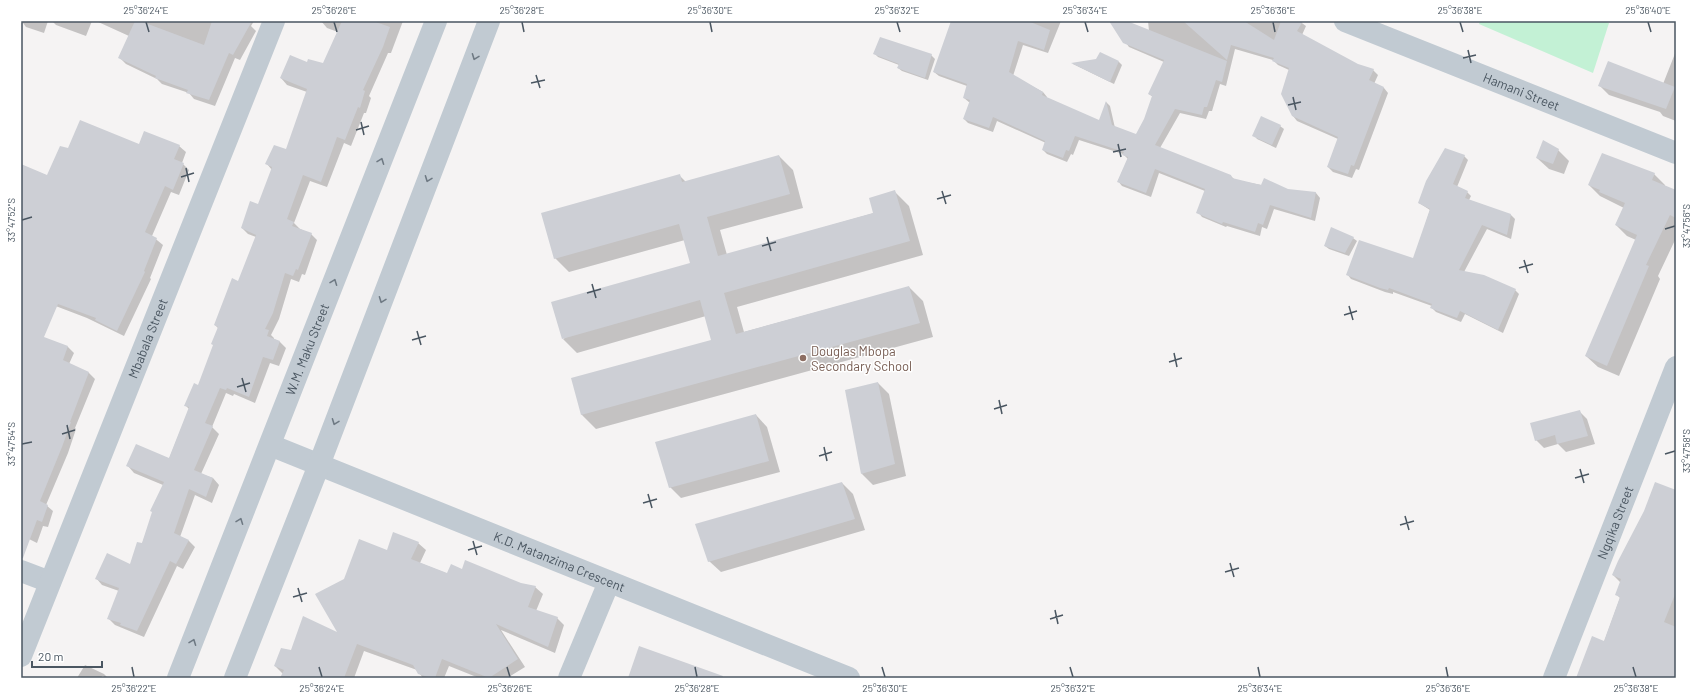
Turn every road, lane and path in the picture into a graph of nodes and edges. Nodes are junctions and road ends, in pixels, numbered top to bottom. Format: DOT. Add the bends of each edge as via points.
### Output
graph roads {
  1 [pos="274,21"];
  2 [pos="436,21"];
  3 [pos="489,21"];
  4 [pos="1345,21"];
  5 [pos="1676,153"];
  6 [pos="1676,367"];
  7 [pos="270,446"];
  8 [pos="319,465"];
  9 [pos="21,570"];
  10 [pos="50,582"];
  11 [pos="609,582"];
  12 [pos="21,656"];
  13 [pos="178,678"];
  14 [pos="235,678"];
  15 [pos="569,678"];
  16 [pos="849,678"];
  17 [pos="1554,678"];
  1 -- 10 [label="street, Mbabala Street"];
  7 -- 2 [label="street, W.M. Maku Street, one-way"];
  3 -- 8 [label="street, one-way"];
  4 -- 5 [label="street, Hamani Street"];
  6 -- 17 [label="street, Ngqika Street"];
  7 -- 8 [label="street, K.D. Matanzima Crescent"];
  13 -- 7 [label="street, W.M. Maku Street, one-way"];
  8 -- 11 [label="street, K.D. Matanzima Crescent"];
  8 -- 14 [label="street"];
  9 -- 10 [label="street"];
  10 -- 12 [label="street, Mbabala Street"];
  11 -- 15 [label="street"];
  11 -- 16 [label="street, K.D. Matanzima Crescent"];
}
